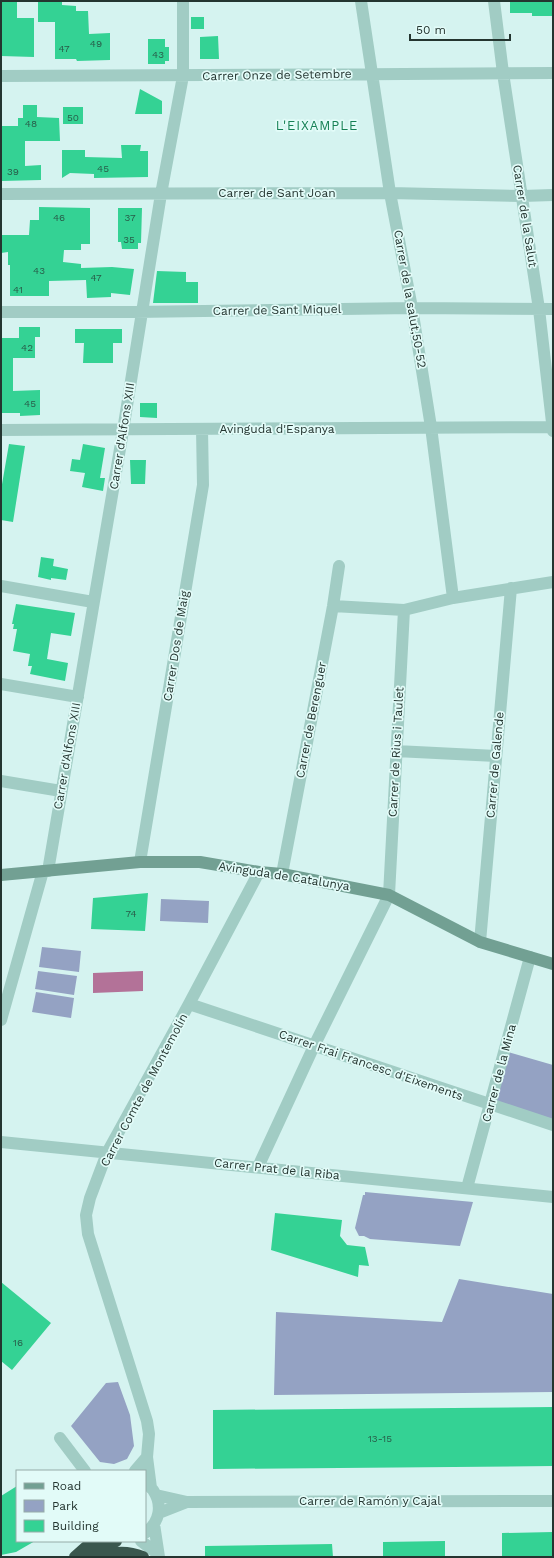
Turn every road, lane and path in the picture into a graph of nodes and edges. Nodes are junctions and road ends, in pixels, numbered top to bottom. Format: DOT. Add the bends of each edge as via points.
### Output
graph roads {
  1 [pos="183,1"];
  2 [pos="361,1"];
  3 [pos="494,1"];
  4 [pos="503,73"];
  5 [pos="553,73"];
  6 [pos="371,74"];
  7 [pos="1,76"];
  8 [pos="183,76"];
  9 [pos="390,193"];
  10 [pos="1,194"];
  11 [pos="161,194"];
  12 [pos="553,195"];
  13 [pos="522,196"];
  14 [pos="412,308"];
  15 [pos="539,309"];
  16 [pos="553,309"];
  17 [pos="1,312"];
  18 [pos="142,312"];
  19 [pos="431,427"];
  20 [pos="553,427"];
  21 [pos="202,429"];
  22 [pos="1,430"];
  23 [pos="123,430"];
  24 [pos="553,431"];
  25 [pos="338,566"];
  26 [pos="553,582"];
  27 [pos="1,586"];
  28 [pos="511,588"];
  29 [pos="453,598"];
  30 [pos="93,602"];
  31 [pos="333,606"];
  32 [pos="404,610"];
  33 [pos="1,684"];
  34 [pos="78,697"];
  35 [pos="396,751"];
  36 [pos="496,756"];
  37 [pos="1,781"];
  38 [pos="60,791"];
  39 [pos="140,862"];
  40 [pos="45,871"];
  41 [pos="259,872"];
  42 [pos="282,874"];
  43 [pos="1,875"];
  44 [pos="389,895"];
  45 [pos="480,942"];
  46 [pos="530,957"];
  47 [pos="553,964"];
  48 [pos="189,1004"];
  49 [pos="1,1020"];
  50 [pos="314,1046"];
  51 [pos="490,1106"];
  52 [pos="553,1126"];
  53 [pos="1,1142"];
  54 [pos="107,1153"];
  55 [pos="258,1167"];
  56 [pos="467,1188"];
  57 [pos="553,1197"];
  58 [pos="60,1438"];
  59 [pos="147,1457"];
  60 [pos="85,1470"];
  61 [pos="136,1470"];
  62 [pos="151,1489"];
  63 [pos="553,1501"];
  64 [pos="187,1502"];
  65 [pos="156,1519"];
  66 [pos="146,1532"];
  67 [pos="92,1542"];
  68 [pos="114,1542"];
  69 [pos="142,1542"];
  70 [pos="159,1555"];
  71 [pos="75,1557"];
  72 [pos="90,1557"];
  73 [pos="100,1557"];
  74 [pos="143,1557"];
  1 -- 8 [label="street, Carrer d'Alfons XIII"];
  2 -- 6 [label="street, Carrer de la salut,50-52"];
  3 -- 4 [label="street, Carrer de la Salut"];
  4 -- 5 [label="street, Carrer Onze de Setembre"];
  4 -- 6 [label="street, Carrer Onze de Setembre"];
  4 -- 13 [label="street, Carrer de la Salut"];
  6 -- 8 [label="street, Carrer Onze de Setembre"];
  6 -- 9 [label="street, Carrer de la salut,50-52"];
  7 -- 8 [label="street, Carrer Onze de Setembre"];
  8 -- 11 [label="street, Carrer d'Alfons XIII"];
  9 -- 11 [label="street, Carrer de Sant Joan"];
  9 -- 13 [label="street, Carrer de Sant Joan"];
  9 -- 14 [label="street, Carrer de la salut,50-52"];
  10 -- 11 [label="street, Carrer de Sant Joan"];
  11 -- 18 [label="street, Carrer d'Alfons XIII"];
  12 -- 13 [label="street, Carrer de Sant Joan"];
  13 -- 15 [label="street, Carrer de la Salut"];
  14 -- 15 [label="street, Carrer de Sant Miquel"];
  14 -- 18 [label="street, Carrer de Sant Miquel"];
  14 -- 19 [label="street, Carrer de la salut,50-52"];
  15 -- 16 [label="street, Carrer de Sant Miquel"];
  15 -- 20 [label="street, Carrer de la Salut"];
  17 -- 18 [label="street, Carrer de Sant Miquel"];
  18 -- 23 [label="street, Carrer d'Alfons XIII"];
  19 -- 20 [label="street, Avinguda d'Espanya"];
  19 -- 21 [label="street, Avinguda d'Espanya"];
  19 -- 29 [label="street, Carrer de la salut,50-52"];
  20 -- 24 [label="street, Carrer de la Salut"];
  21 -- 23 [label="street, Avinguda d'Espanya"];
  21 -- 39 [label="street, Carrer Dos de Maig" via="203,485"];
  22 -- 23 [label="street, Avinguda d'Espanya"];
  23 -- 30 [label="street, Carrer d'Alfons XIII"];
  25 -- 31 [label="street, Carrer de Berenguer"];
  26 -- 28 [label="street"];
  27 -- 30 [label="street"];
  28 -- 29 [label="street"];
  28 -- 36 [label="street, Carrer de Galende"];
  29 -- 32 [label="street"];
  30 -- 34 [label="street, Carrer d'Alfons XIII"];
  31 -- 32 [label="street"];
  31 -- 42 [label="street, Carrer de Berenguer"];
  32 -- 35 [label="street, Carrer de Rius i Taulet"];
  33 -- 34 [label="street"];
  34 -- 38 [label="street, Carrer d'Alfons XIII"];
  35 -- 36 [label="street"];
  35 -- 44 [label="street, Carrer de Rius i Taulet"];
  36 -- 45 [label="street, Carrer de Galende"];
  37 -- 38 [label="street"];
  38 -- 40 [label="street, Carrer d'Alfons XIII"];
  39 -- 40 [label="street, Avinguda de Catalunya"];
  39 -- 41 [label="street, Avinguda de Catalunya" via="200,862"];
  40 -- 43 [label="street, Avinguda de Catalunya"];
  40 -- 49 [label="street, Carrer d'Alfons XIII"];
  41 -- 42 [label="street, Avinguda de Catalunya"];
  41 -- 48 [label="street, Carrer Comte de Montemolín"];
  42 -- 44 [label="street, Avinguda de Catalunya"];
  44 -- 45 [label="street, Avinguda de Catalunya"];
  44 -- 50 [label="street"];
  45 -- 46 [label="street, Avinguda de Catalunya"];
  46 -- 47 [label="street, Avinguda de Catalunya"];
  46 -- 51 [label="street, Carrer de la Mina"];
  48 -- 50 [label="street, Carrer Frai Francesc d'Eixements"];
  48 -- 54 [label="street, Carrer Comte de Montemolín"];
  50 -- 51 [label="street, Carrer Frai Francesc d'Eixements"];
  50 -- 55 [label="street"];
  51 -- 52 [label="street, Carrer Frai Francesc d'Eixements"];
  51 -- 56 [label="street, Carrer de la Mina"];
  53 -- 54 [label="street, Carrer Prat de la Riba"];
  54 -- 55 [label="street, Carrer Prat de la Riba"];
  54 -- 59 [label="street, Carrer Comte de Montemolín" via="86,1215 88,1234 147,1421"];
  55 -- 56 [label="street, Carrer Prat de la Riba"];
  56 -- 57 [label="street, Carrer Prat de la Riba"];
  58 -- 60 [label="street"];
  59 -- 61 [label="street"];
  59 -- 62 [label="street, Carrer Comte de Montemolín"];
  62 -- 64 [label="street, Carrer de Ramón y Cajal"];
  62 -- 65 [label="street, Carrer Comte de Montemolín" via="158,1501"];
  63 -- 64 [label="street, Carrer de Ramón y Cajal"];
  64 -- 65 [label="street, Carrer de Ramón y Cajal"];
  65 -- 66 [label="street"];
  65 -- 70 [label="street"];
  67 -- 71 [label="highway"];
  68 -- 72 [label="highway" via="102,1547"];
  69 -- 70 [label="street"];
  73 -- 74 [label="highway" via="121,1552"];
}
